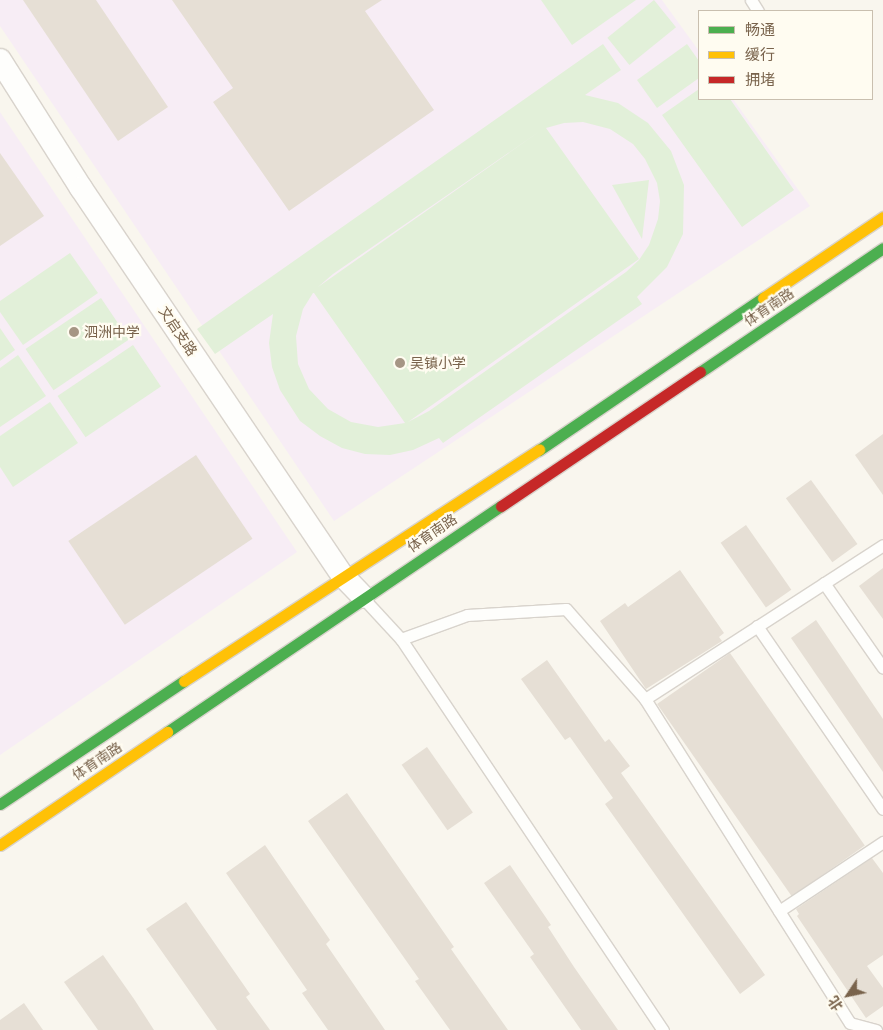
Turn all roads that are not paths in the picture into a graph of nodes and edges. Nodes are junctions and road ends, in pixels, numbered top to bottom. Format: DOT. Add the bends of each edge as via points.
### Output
graph roads {
  1 [pos="0,60"];
  2 [pos="883,217"];
  3 [pos="883,248"];
  4 [pos="883,545"];
  5 [pos="343,576"];
  6 [pos="824,583"];
  7 [pos="363,597"];
  8 [pos="757,626"];
  9 [pos="401,639"];
  10 [pos="883,668"];
  11 [pos="645,699"];
  12 [pos="0,804"];
  13 [pos="883,809"];
  14 [pos="883,842"];
  15 [pos="0,845"];
  16 [pos="779,912"];
  17 [pos="664,1030"];
  18 [pos="876,1030"];
  1 -- 5 [label="street, 文启支路" via="81,188"];
  2 -- 5 [label="main road, 体育南路" via="509,472"];
  3 -- 7 [label="main road, 体育南路"];
  4 -- 6 [label="lane"];
  5 -- 7 [label="street, 文启支路"];
  5 -- 12 [label="main road, 体育南路"];
  6 -- 8 [label="lane"];
  6 -- 10 [label="lane"];
  7 -- 9 [label="lane"];
  7 -- 15 [label="main road, 体育南路"];
  8 -- 11 [label="lane"];
  8 -- 13 [label="lane"];
  9 -- 11 [label="lane" via="467,615 566,609"];
  9 -- 17 [label="lane"];
  11 -- 16 [label="lane"];
  14 -- 16 [label="lane"];
  16 -- 18 [label="lane" via="850,1023"];
}
